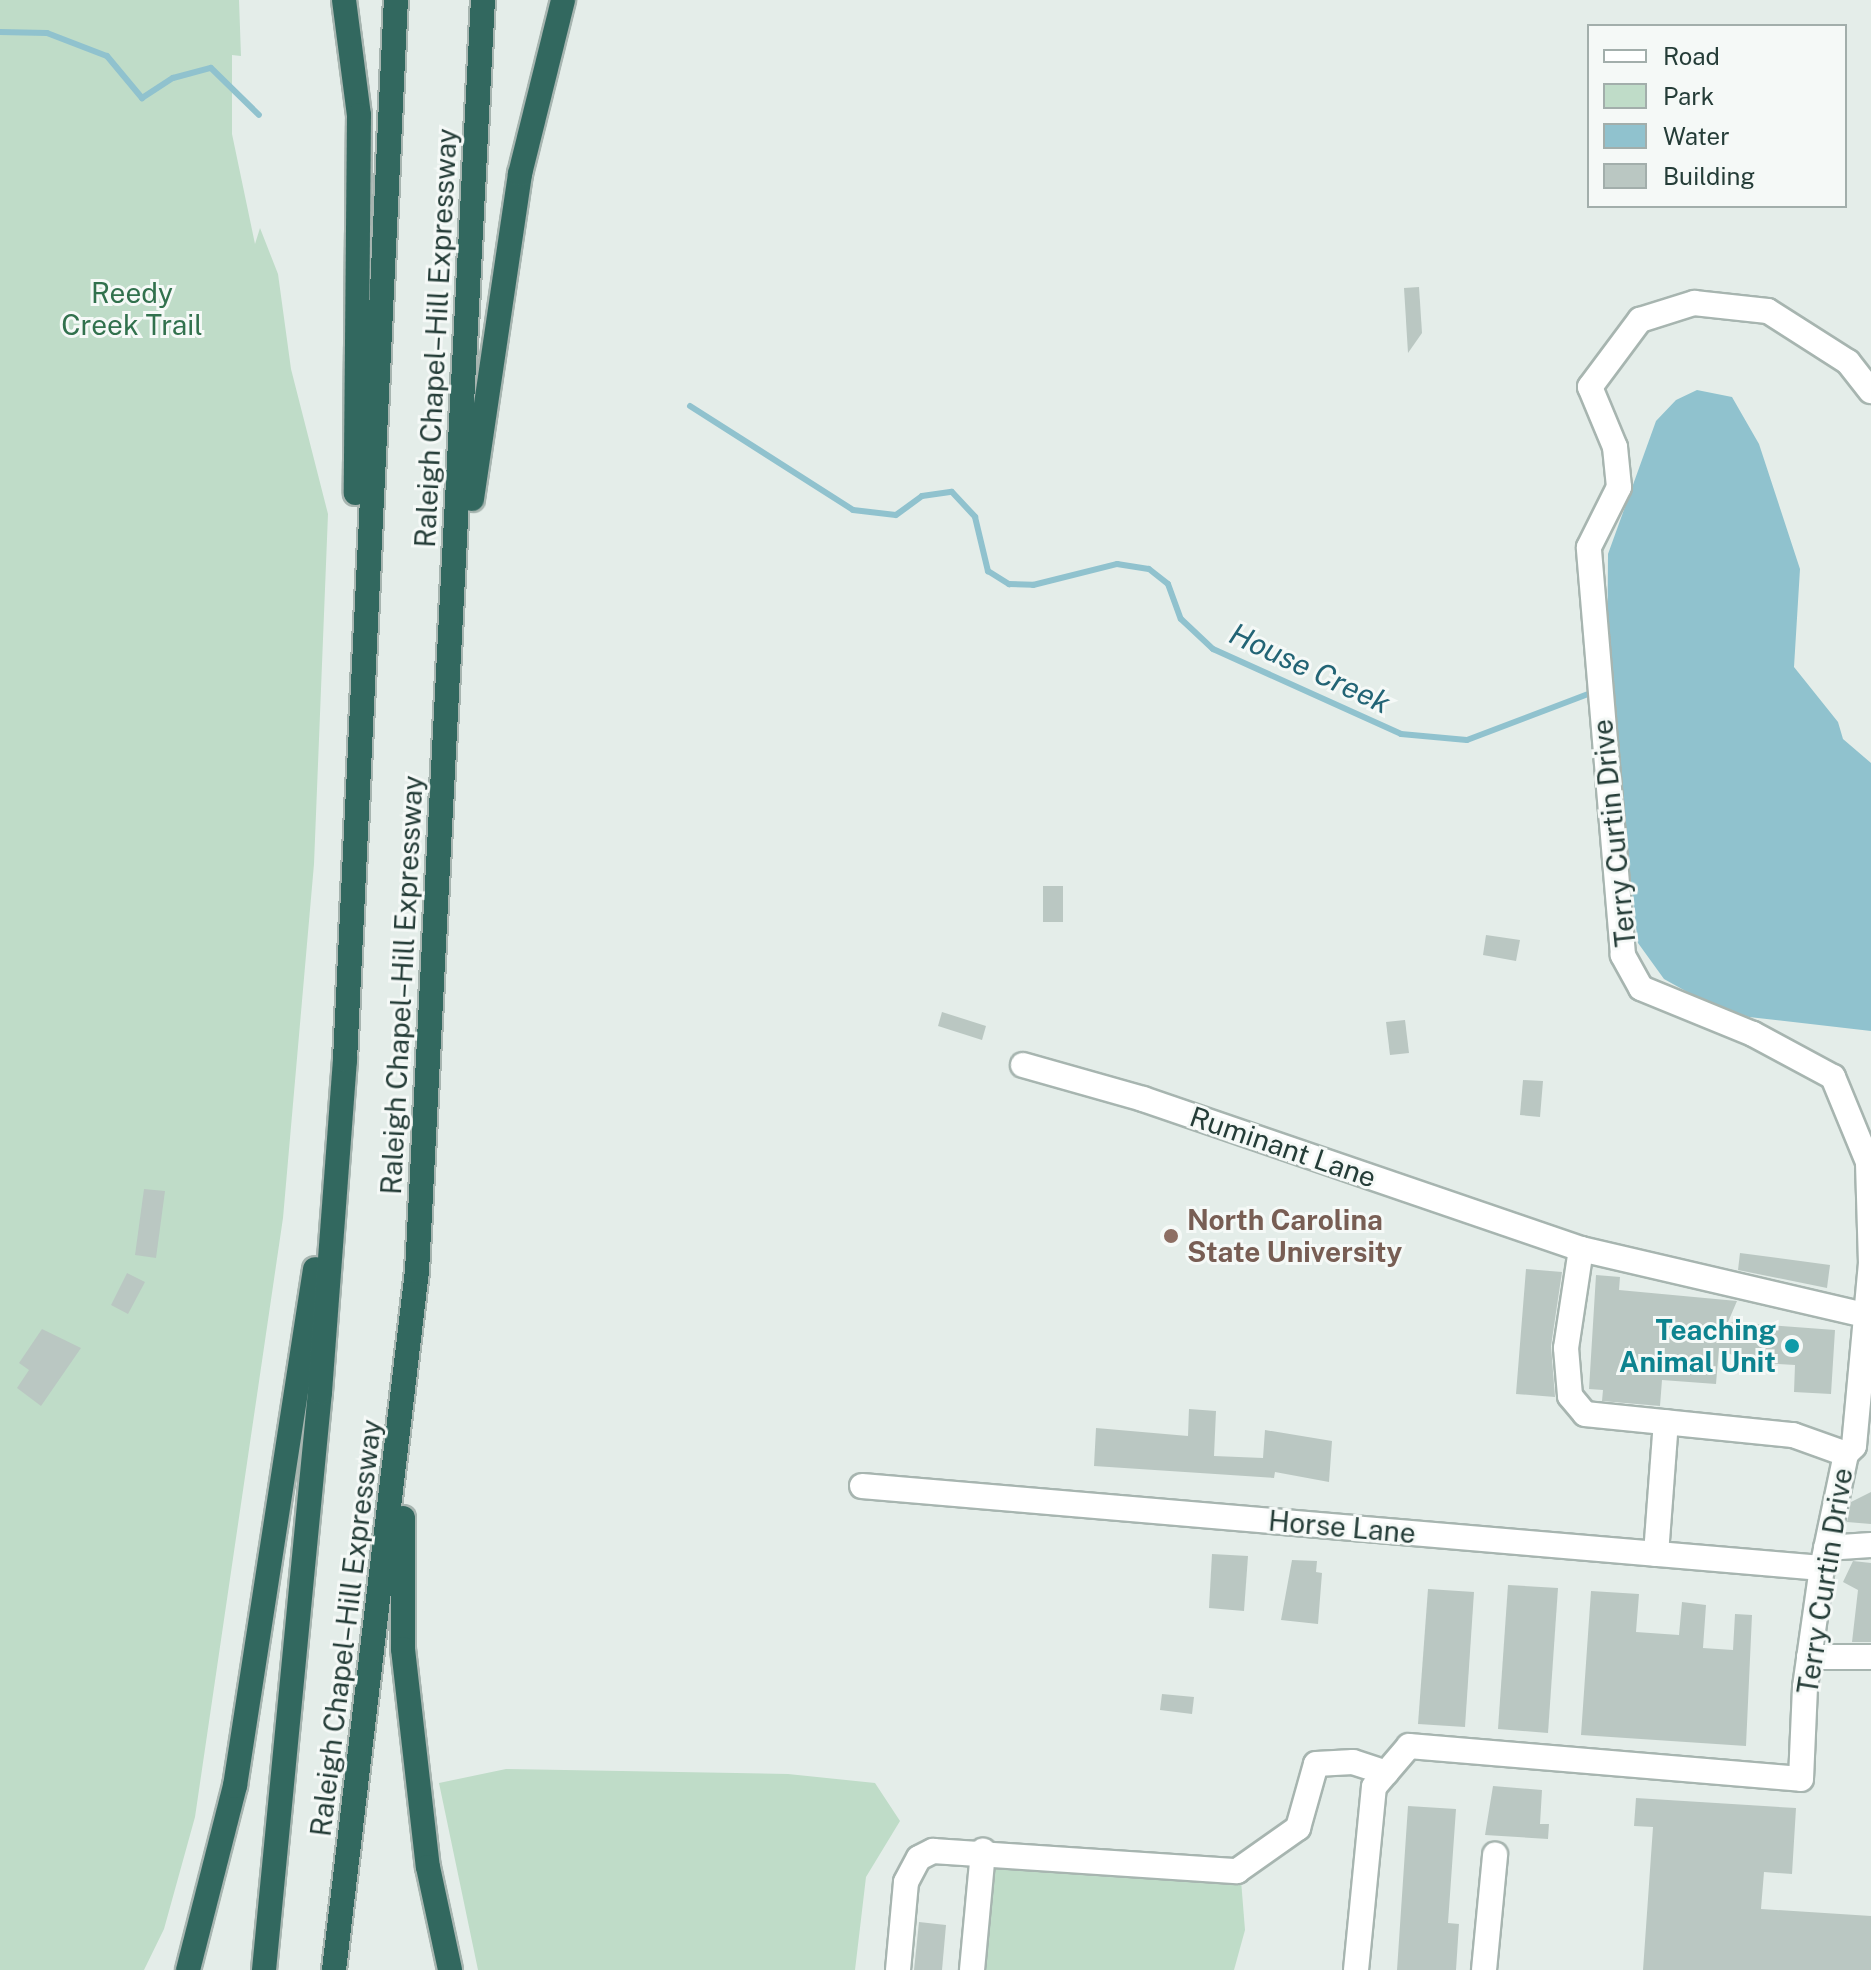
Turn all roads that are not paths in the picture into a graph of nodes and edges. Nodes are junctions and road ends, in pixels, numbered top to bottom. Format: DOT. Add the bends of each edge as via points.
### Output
graph roads {
  1 [pos="344,0"];
  2 [pos="396,0"];
  3 [pos="483,0"];
  4 [pos="563,0"];
  5 [pos="1871,391"];
  6 [pos="452,620"];
  7 [pos="360,688"];
  8 [pos="345,1060"];
  9 [pos="1023,1065"];
  10 [pos="1581,1249"];
  11 [pos="1868,1316"];
  12 [pos="404,1416"];
  13 [pos="1666,1422"];
  14 [pos="1846,1454"];
  15 [pos="862,1486"];
  16 [pos="1871,1545"];
  17 [pos="1656,1554"];
  18 [pos="1824,1558"];
  19 [pos="1809,1657"];
  20 [pos="1871,1657"];
  21 [pos="1386,1773"];
  22 [pos="983,1851"];
  23 [pos="1495,1855"];
  24 [pos="188,1970"];
  25 [pos="264,1970"];
  26 [pos="334,1970"];
  27 [pos="450,1970"];
  28 [pos="898,1970"];
  29 [pos="972,1970"];
  30 [pos="1356,1970"];
  31 [pos="1484,1970"];
  1 -- 7 [label="highway" via="359,115"];
  2 -- 7 [label="highway, Raleigh Chapel–Hill Expressway"];
  3 -- 6 [label="highway, Raleigh Chapel–Hill Expressway"];
  4 -- 6 [label="highway" via="520,174"];
  5 -- 11 [label="street, Terry Curtin Drive" via="1848,362 1768,311 1694,303 1640,320 1590,387 1615,447 1619,487 1589,547 1623,955 1641,988 1753,1034 1833,1077 1868,1162"];
  6 -- 12 [label="highway, Raleigh Chapel–Hill Expressway" via="431,1051"];
  7 -- 8 [label="highway, Raleigh Chapel–Hill Expressway"];
  8 -- 24 [label="highway" via="235,1786"];
  8 -- 25 [label="highway, Raleigh Chapel–Hill Expressway" via="319,1408"];
  9 -- 10 [label="street, Ruminant Lane" via="1143,1099"];
  10 -- 11 [label="street, Ruminant Lane"];
  10 -- 13 [label="street" via="1566,1348 1570,1396 1585,1414"];
  11 -- 14 [label="street, Terry Curtin Drive" via="1854,1446"];
  12 -- 26 [label="highway, Raleigh Chapel–Hill Expressway"];
  12 -- 27 [label="highway" via="403,1649 428,1867"];
  13 -- 14 [label="street" via="1793,1435"];
  13 -- 17 [label="street"];
  14 -- 18 [label="street, Terry Curtin Drive"];
  15 -- 17 [label="street, Horse Lane"];
  16 -- 18 [label="street, Horse Lane"];
  17 -- 18 [label="street, Horse Lane"];
  18 -- 19 [label="street, Terry Curtin Drive"];
  19 -- 20 [label="street"];
  19 -- 21 [label="street, Terry Curtin Drive" via="1801,1779 1409,1746"];
  21 -- 22 [label="street" via="1353,1762 1316,1764 1298,1828 1237,1871"];
  21 -- 30 [label="street, Terry Curtin Drive" via="1374,1787"];
  22 -- 28 [label="street" via="933,1851 919,1858 906,1882"];
  22 -- 29 [label="street"];
  23 -- 31 [label="street"];
}
